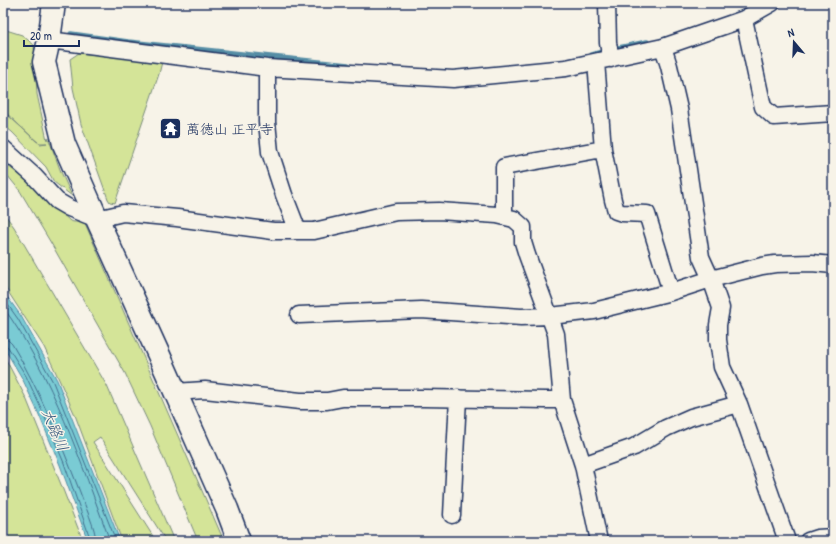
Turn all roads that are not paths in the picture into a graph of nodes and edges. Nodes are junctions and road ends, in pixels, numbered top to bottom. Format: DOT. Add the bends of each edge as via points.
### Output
graph roads {
  1 [pos="54,3"];
  2 [pos="607,3"];
  3 [pos="772,3"];
  4 [pos="744,18"];
  5 [pos="49,40"];
  6 [pos="663,47"];
  7 [pos="603,60"];
  8 [pos="267,68"];
  9 [pos="833,113"];
  10 [pos="3,148"];
  11 [pos="604,149"];
  12 [pos="504,216"];
  13 [pos="96,219"];
  14 [pos="298,231"];
  15 [pos="833,265"];
  16 [pos="711,279"];
  17 [pos="671,292"];
  18 [pos="299,315"];
  19 [pos="550,316"];
  20 [pos="175,392"];
  21 [pos="458,398"];
  22 [pos="562,400"];
  23 [pos="739,404"];
  24 [pos="583,465"];
  25 [pos="452,515"];
  26 [pos="833,537"];
  27 [pos="239,541"];
  28 [pos="598,541"];
  29 [pos="787,541"];
  30 [pos="808,541"];
  1 -- 5 [label="street"];
  2 -- 7 [label="street" via="608,43"];
  3 -- 4 [label="street"];
  4 -- 6 [label="street"];
  4 -- 9 [label="street" via="763,107 774,117"];
  5 -- 8 [label="street"];
  5 -- 13 [label="street" via="44,62 64,144"];
  6 -- 7 [label="street"];
  6 -- 16 [label="street" via="679,110 701,257"];
  7 -- 8 [label="street" via="566,68 453,79"];
  7 -- 11 [label="street"];
  8 -- 14 [label="street" via="270,152"];
  10 -- 13 [label="street" via="34,176 56,201"];
  11 -- 12 [label="street" via="504,167"];
  11 -- 17 [label="street" via="616,211 647,214"];
  12 -- 14 [label="street" via="439,211 396,212 314,231"];
  12 -- 19 [label="street" via="514,219 523,227 523,242"];
  13 -- 14 [label="street" via="123,213 273,231"];
  13 -- 20 [label="street"];
  15 -- 16 [label="street" via="775,264"];
  16 -- 17 [label="street"];
  16 -- 23 [label="street" via="721,308 718,340 722,367"];
  17 -- 19 [label="street" via="594,311"];
  18 -- 19 [label="street" via="421,310 521,318"];
  19 -- 22 [label="street" via="556,334"];
  20 -- 21 [label="street" via="205,390 327,402 343,398"];
  20 -- 27 [label="street"];
  21 -- 22 [label="street"];
  21 -- 25 [label="street"];
  22 -- 24 [label="street"];
  23 -- 24 [label="street" via="691,417 634,447"];
  23 -- 29 [label="street"];
  24 -- 28 [label="street"];
  26 -- 30 [label="street"];
}
